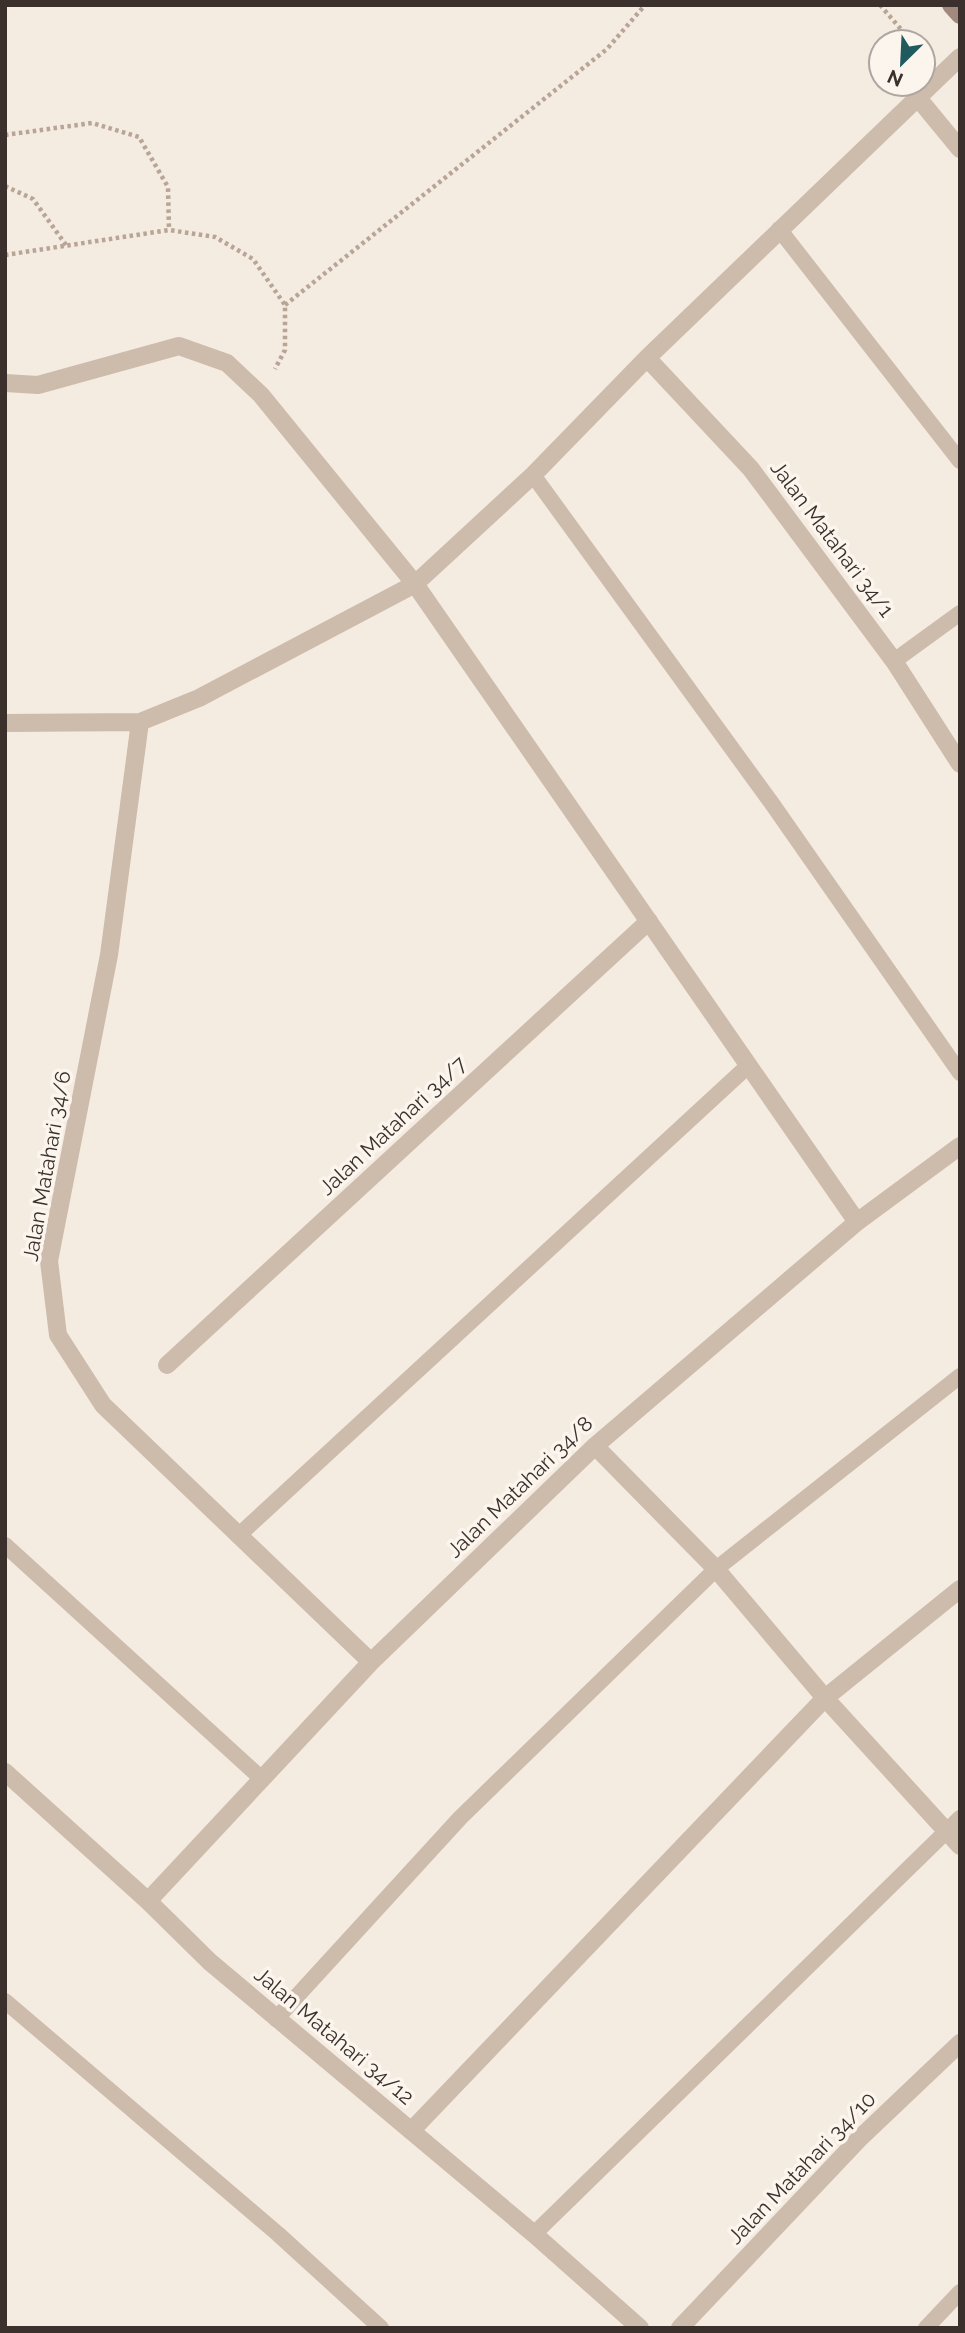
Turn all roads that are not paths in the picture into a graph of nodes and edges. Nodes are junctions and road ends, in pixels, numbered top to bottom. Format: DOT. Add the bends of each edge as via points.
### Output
graph roads {
  1 [pos="951,5"];
  2 [pos="960,15"];
  3 [pos="960,57"];
  4 [pos="937,79"];
  5 [pos="918,98"];
  6 [pos="960,149"];
  7 [pos="779,229"];
  8 [pos="647,358"];
  9 [pos="5,383"];
  10 [pos="960,461"];
  11 [pos="533,475"];
  12 [pos="415,584"];
  13 [pos="960,612"];
  14 [pos="894,661"];
  15 [pos="140,722"];
  16 [pos="5,723"];
  17 [pos="960,764"];
  18 [pos="649,921"];
  19 [pos="749,1065"];
  20 [pos="960,1073"];
  21 [pos="960,1146"];
  22 [pos="857,1222"];
  23 [pos="167,1365"];
  24 [pos="960,1376"];
  25 [pos="595,1446"];
  26 [pos="239,1535"];
  27 [pos="5,1545"];
  28 [pos="716,1569"];
  29 [pos="960,1589"];
  30 [pos="371,1662"];
  31 [pos="825,1698"];
  32 [pos="5,1772"];
  33 [pos="262,1779"];
  34 [pos="953,1824"];
  35 [pos="960,1846"];
  36 [pos="148,1901"];
  37 [pos="5,2001"];
  38 [pos="276,2019"];
  39 [pos="960,2043"];
  40 [pos="411,2131"];
  41 [pos="534,2234"];
  42 [pos="960,2292"];
  43 [pos="381,2328"];
  44 [pos="640,2328"];
  45 [pos="680,2328"];
  46 [pos="926,2328"];
  1 -- 2 [label="main road"];
  3 -- 4 [label="street"];
  5 -- 6 [label="street"];
  5 -- 7 [label="street"];
  7 -- 8 [label="street"];
  7 -- 10 [label="lane"];
  8 -- 11 [label="street"];
  8 -- 14 [label="street, Jalan Matahari 34/1" via="751,469"];
  9 -- 12 [label="street" via="38,385 179,346 227,363 261,395"];
  11 -- 12 [label="street"];
  11 -- 20 [label="lane" via="773,805"];
  12 -- 15 [label="street" via="199,698"];
  12 -- 18 [label="street"];
  13 -- 14 [label="lane"];
  14 -- 17 [label="street, Jalan Matahari 34/1"];
  15 -- 16 [label="street"];
  15 -- 26 [label="street, Jalan Matahari 34/6" via="109,955 49,1261 58,1335 103,1405"];
  18 -- 19 [label="street"];
  18 -- 23 [label="street, Jalan Matahari 34/7"];
  19 -- 22 [label="street"];
  19 -- 26 [label="lane"];
  21 -- 22 [label="street, Jalan Matahari 34/8"];
  22 -- 25 [label="street, Jalan Matahari 34/8"];
  24 -- 28 [label="lane"];
  25 -- 28 [label="street"];
  25 -- 30 [label="street, Jalan Matahari 34/8"];
  26 -- 30 [label="street, Jalan Matahari 34/6"];
  27 -- 33 [label="lane"];
  28 -- 31 [label="street"];
  28 -- 38 [label="lane" via="460,1818"];
  29 -- 31 [label="street"];
  30 -- 33 [label="street, Jalan Matahari 34/8"];
  31 -- 34 [label="street"];
  31 -- 40 [label="street"];
  32 -- 36 [label="street, Jalan Matahari 34/12"];
  33 -- 36 [label="street, Jalan Matahari 34/8"];
  34 -- 35 [label="street"];
  34 -- 41 [label="lane"];
  36 -- 38 [label="street, Jalan Matahari 34/12"];
  37 -- 43 [label="lane"];
  38 -- 40 [label="street, Jalan Matahari 34/12"];
  39 -- 45 [label="street, Jalan Matahari 34/10" via="859,2139"];
  40 -- 41 [label="street, Jalan Matahari 34/12"];
  41 -- 44 [label="street, Jalan Matahari 34/12"];
  42 -- 46 [label="lane"];
}
